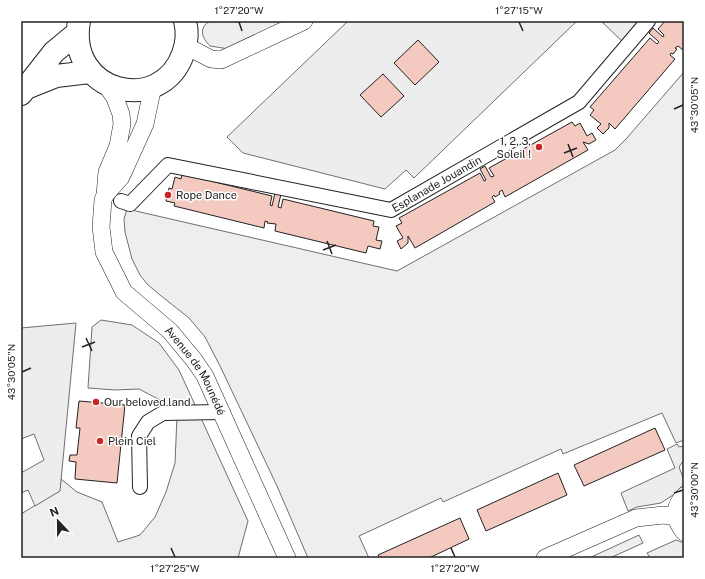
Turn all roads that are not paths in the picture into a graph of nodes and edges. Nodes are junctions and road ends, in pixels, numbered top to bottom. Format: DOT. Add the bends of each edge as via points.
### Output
graph roads {
  1 [pos="304,21"];
  2 [pos="648,21"];
  3 [pos="186,22"];
  4 [pos="78,27"];
  5 [pos="186,46"];
  6 [pos="98,78"];
  7 [pos="153,86"];
  8 [pos="23,91"];
  9 [pos="105,195"];
  10 [pos="121,201"];
  11 [pos="221,412"];
  12 [pos="140,487"];
  13 [pos="684,496"];
  14 [pos="680,524"];
  15 [pos="288,558"];
  16 [pos="545,558"];
  1 -- 5 [label="street" via="221,60 211,59"];
  2 -- 10 [label="street, Esplanade Jouandin" via="579,102 391,210 168,165 130,204"];
  3 -- 5 [label="main road"];
  4 -- 6 [label="main road" via="79,50"];
  4 -- 8 [label="main road"];
  5 -- 7 [label="main road" via="181,60 172,72"];
  6 -- 7 [label="main road" via="119,89 133,90"];
  6 -- 8 [label="main road" via="56,76"];
  6 -- 9 [label="street, Avenue de Mounédé" via="115,98 122,124 118,146 107,172"];
  7 -- 9 [label="street" via="145,124 121,177"];
  9 -- 11 [label="street, Avenue de Mounédé" via="101,227 104,252 124,292 170,331 194,360 205,376"];
  11 -- 12 [label="street" via="162,413 148,422 139,436"];
  11 -- 15 [label="street, Avenue de Mounédé"];
  13 -- 14 [label="street" via="676,510"];
  14 -- 16 [label="street" via="664,514 636,518"];
}
